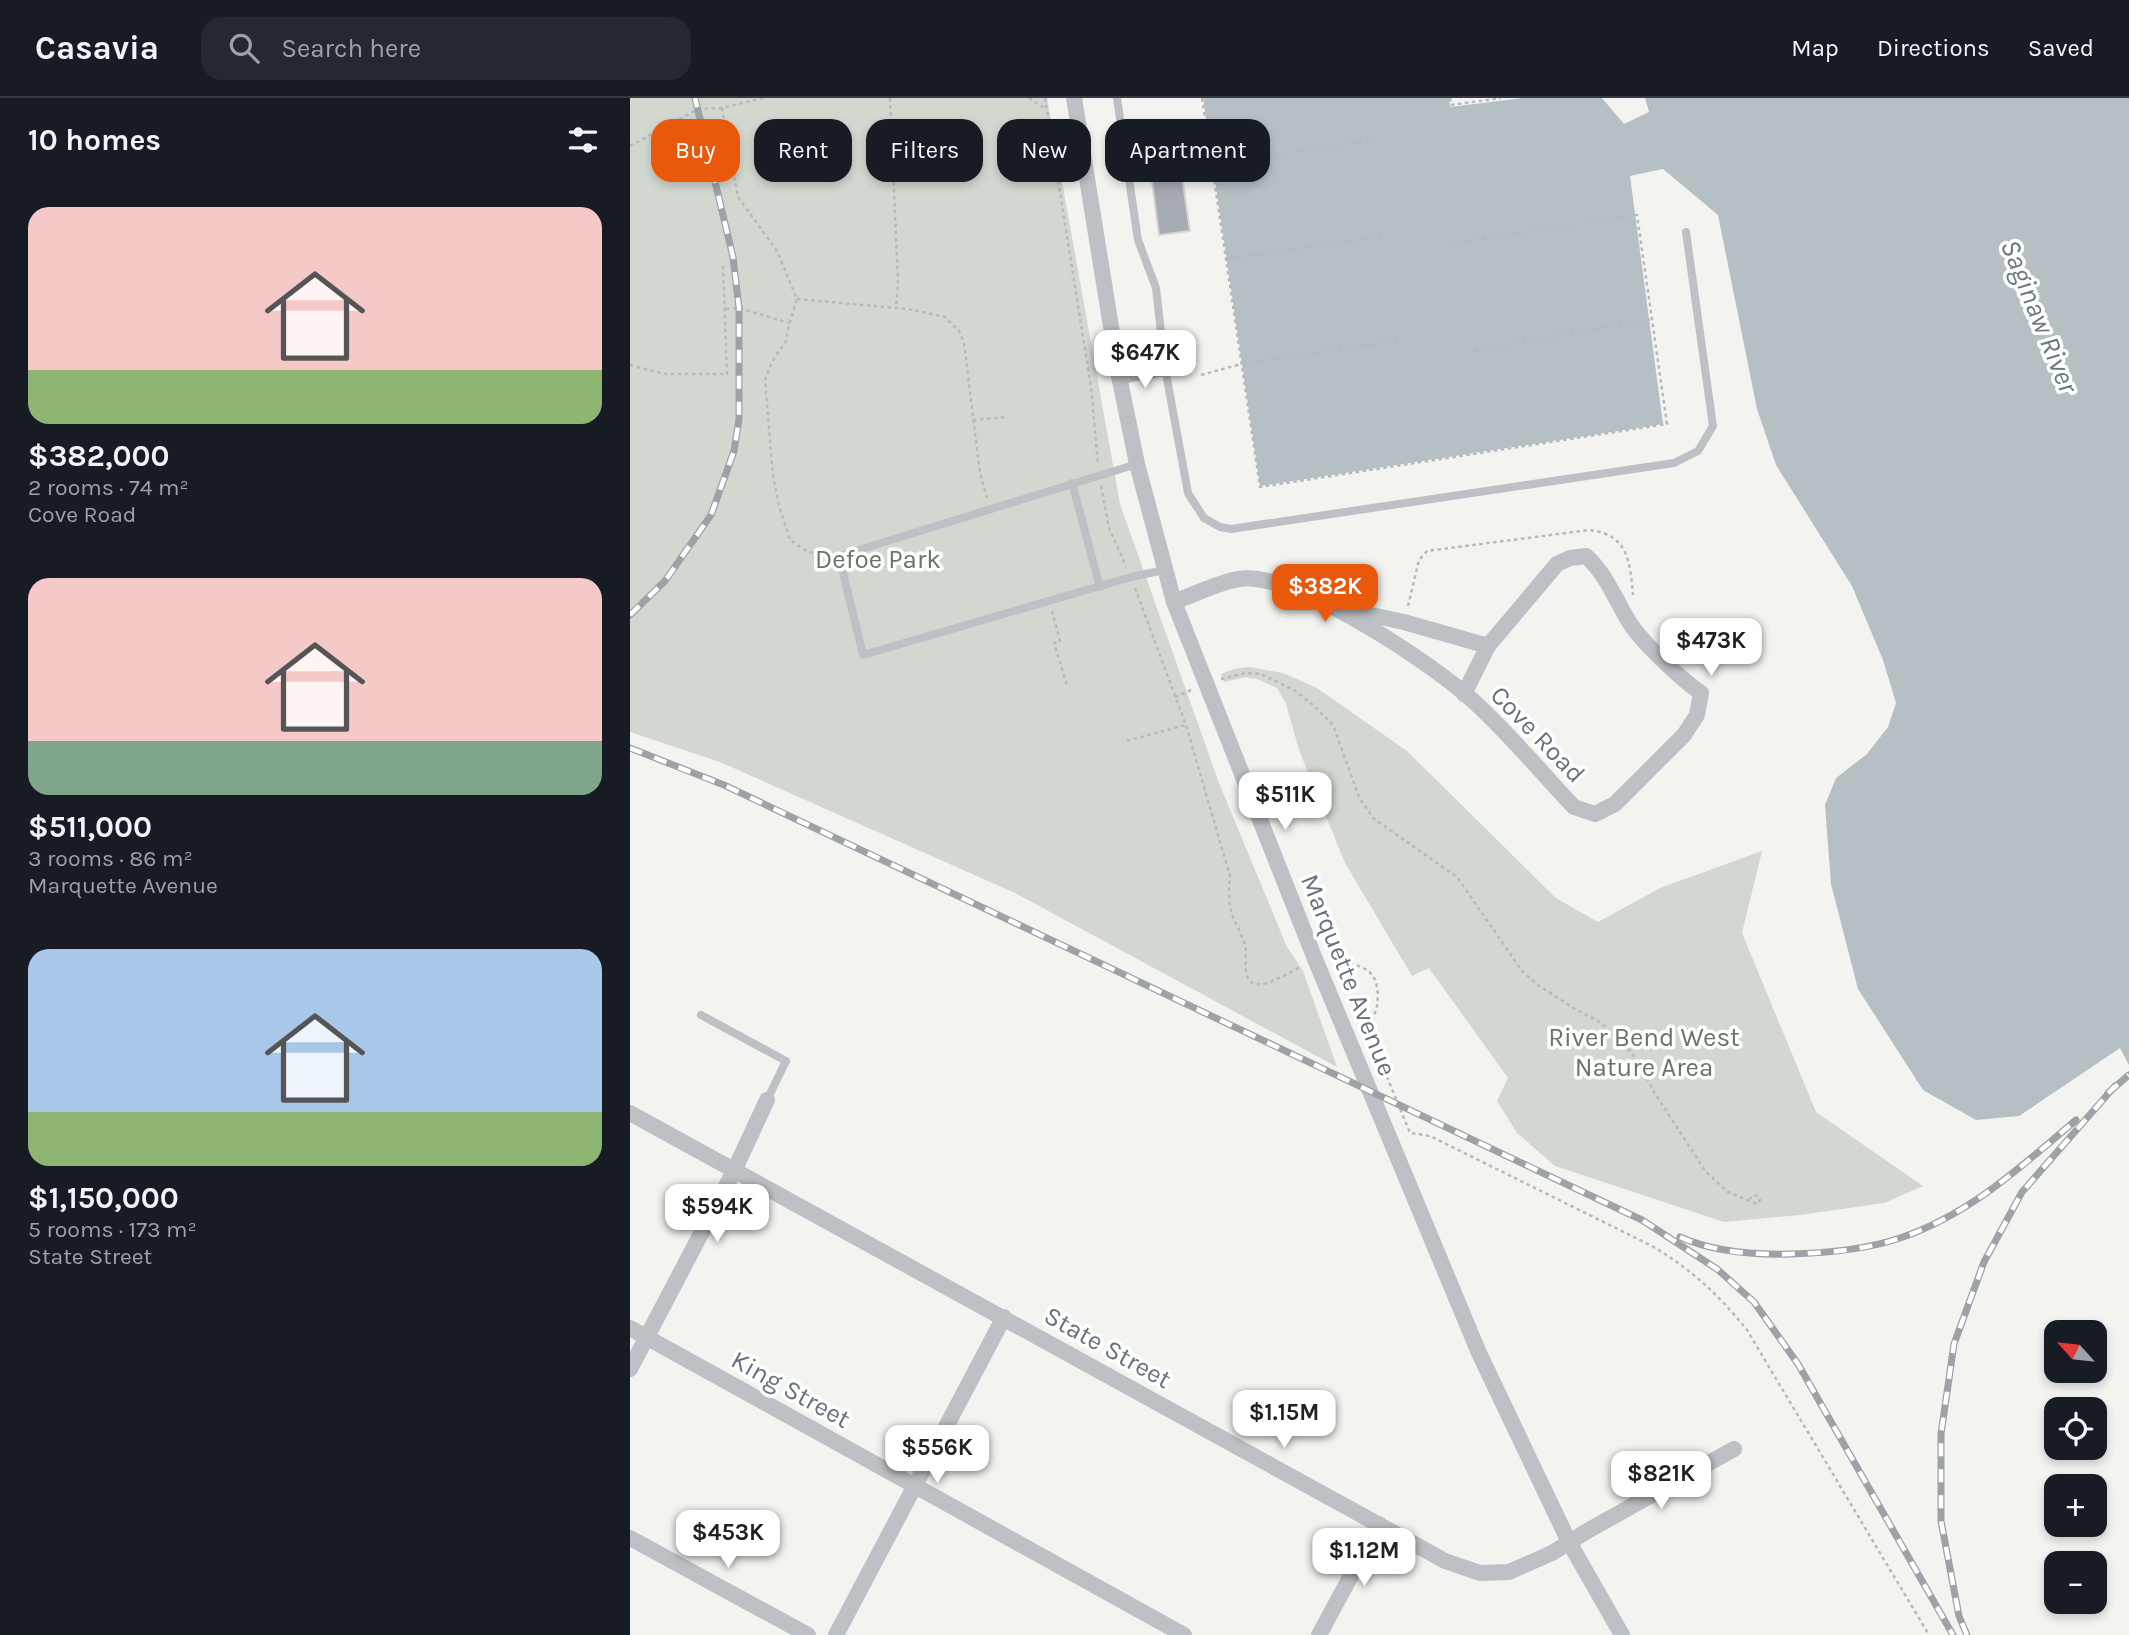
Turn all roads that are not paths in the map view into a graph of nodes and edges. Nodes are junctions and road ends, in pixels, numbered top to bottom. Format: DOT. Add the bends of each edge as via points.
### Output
graph roads {
  1 [pos="1074,98"];
  2 [pos="1117,98"];
  3 [pos="1686,232"];
  4 [pos="1165,368"];
  5 [pos="1119,376"];
  6 [pos="1137,464"];
  7 [pos="1072,483"];
  8 [pos="1164,570"];
  9 [pos="1100,587"];
  10 [pos="1174,602"];
  11 [pos="1330,606"];
  12 [pos="1488,646"];
  13 [pos="1464,694"];
  14 [pos="701,1015"];
  15 [pos="767,1100"];
  16 [pos="630,1113"];
  17 [pos="734,1171"];
  18 [pos="1004,1317"];
  19 [pos="630,1328"];
  20 [pos="647,1337"];
  21 [pos="630,1369"];
  22 [pos="1734,1449"];
  23 [pos="916,1486"];
  24 [pos="1379,1524"];
  25 [pos="630,1538"];
  26 [pos="1569,1542"];
  27 [pos="808,1635"];
  28 [pos="836,1635"];
  29 [pos="1184,1635"];
  30 [pos="1319,1635"];
  31 [pos="1622,1635"];
  1 -- 5 [label="street, Marquette Avenue"];
  2 -- 4 [label="lane" via="1138,240 1156,288"];
  3 -- 4 [label="lane" via="1713,426 1698,451 1674,463 1231,530 1204,518 1188,493"];
  4 -- 5 [label="street"];
  5 -- 6 [label="street, Marquette Avenue"];
  6 -- 7 [label="lane"];
  6 -- 8 [label="street, Marquette Avenue"];
  7 -- 9 [label="lane"];
  7 -- 9 [label="lane" via="839,556 863,655"];
  8 -- 9 [label="lane"];
  8 -- 10 [label="street, Marquette Avenue"];
  10 -- 11 [label="street, Cove Road" via="1240,578 1276,583"];
  10 -- 26 [label="street, Marquette Avenue" via="1315,959 1479,1353"];
  11 -- 12 [label="street, Cove Road"];
  11 -- 13 [label="street, Cove Road" via="1382,634"];
  12 -- 13 [label="street, Cove Road"];
  12 -- 13 [label="street, Cove Road" via="1557,564 1587,556 1601,569 1629,622 1701,693 1697,715 1684,735 1615,804 1595,814 1574,807"];
  14 -- 15 [label="lane" via="786,1061"];
  15 -- 17 [label="street"];
  16 -- 17 [label="street, State Street"];
  17 -- 18 [label="street, State Street"];
  17 -- 20 [label="street"];
  18 -- 23 [label="street"];
  18 -- 24 [label="street, State Street"];
  19 -- 20 [label="street, King Street"];
  20 -- 21 [label="street"];
  20 -- 23 [label="street, King Street"];
  22 -- 26 [label="street, State Street"];
  23 -- 28 [label="street"];
  23 -- 29 [label="street, King Street"];
  24 -- 26 [label="street, State Street" via="1445,1561 1480,1573 1509,1572"];
  24 -- 30 [label="street"];
  25 -- 27 [label="street"];
  26 -- 31 [label="street, Marquette Avenue"];
}
